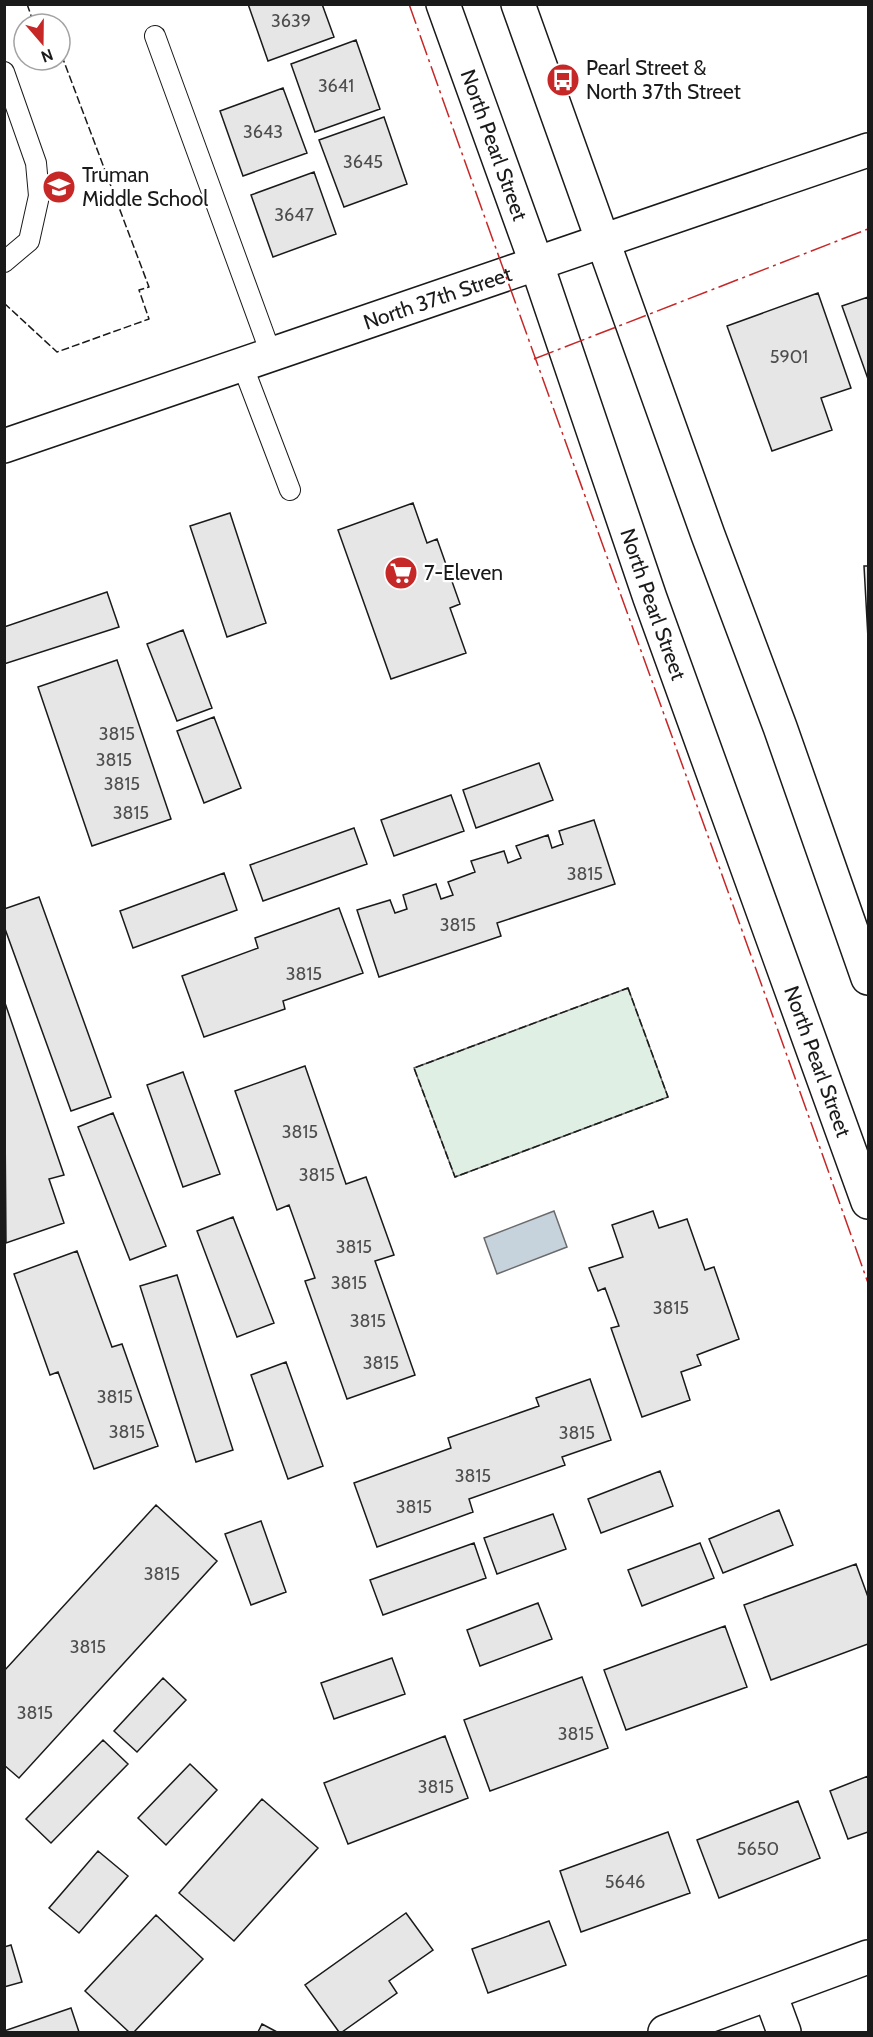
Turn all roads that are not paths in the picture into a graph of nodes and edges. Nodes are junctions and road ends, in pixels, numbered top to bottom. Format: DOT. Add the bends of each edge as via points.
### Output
graph roads {
  1 [pos="443,4"];
  2 [pos="518,4"];
  3 [pos="154,36"];
  4 [pos="4,72"];
  5 [pos="868,150"];
  6 [pos="604,243"];
  7 [pos="4,262"];
  8 [pos="537,265"];
  9 [pos="256,359"];
  10 [pos="4,446"];
  11 [pos="290,490"];
  12 [pos="868,978"];
  13 [pos="868,1202"];
  14 [pos="868,1957"];
  15 [pos="770,1994"];
  16 [pos="665,2032"];
  17 [pos="784,2032"];
  1 -- 8 [label="main road, North Pearl Street"];
  2 -- 6 [label="main road"];
  3 -- 9 [label="lane"];
  4 -- 7 [label="lane" via="36,163 39,196 28,241"];
  5 -- 6 [label="main road, North 37th Street"];
  6 -- 8 [label="main road, North 37th Street"];
  6 -- 12 [label="main road"];
  8 -- 9 [label="main road, North 37th Street"];
  8 -- 13 [label="main road, North Pearl Street" via="639,567"];
  9 -- 10 [label="main road, North 37th Street"];
  9 -- 11 [label="lane"];
  14 -- 15 [label="main road"];
  15 -- 16 [label="main road"];
  15 -- 17 [label="main road"];
}
